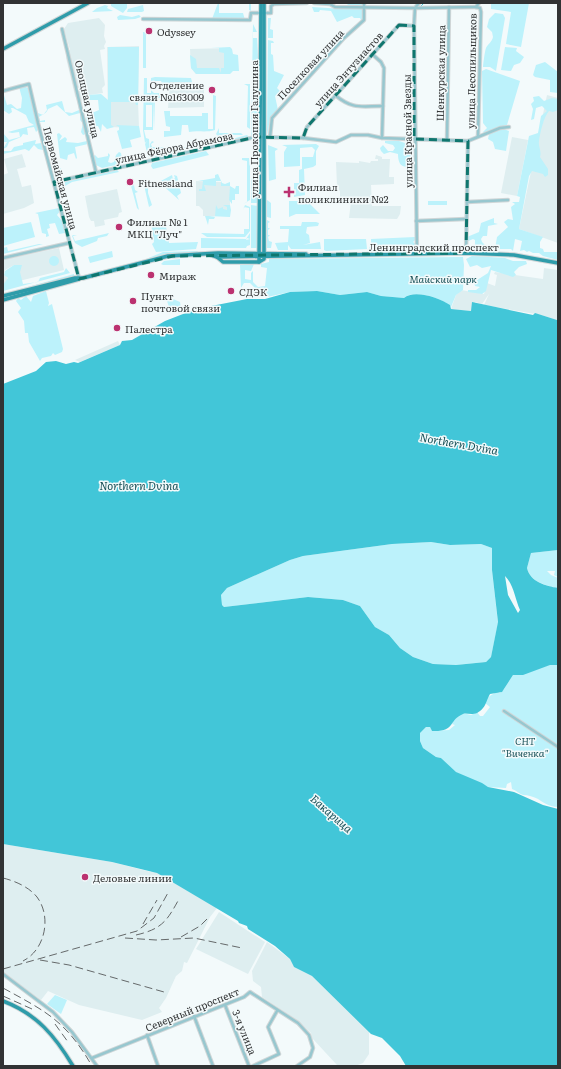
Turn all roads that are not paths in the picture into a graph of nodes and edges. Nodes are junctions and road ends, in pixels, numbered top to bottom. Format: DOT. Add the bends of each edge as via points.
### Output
graph roads {
  1 [pos="88,3"];
  2 [pos="261,3"];
  3 [pos="264,3"];
  4 [pos="307,3"];
  5 [pos="314,3"];
  6 [pos="419,3"];
  7 [pos="479,3"];
  8 [pos="365,5"];
  9 [pos="449,7"];
  10 [pos="476,7"];
  11 [pos="415,8"];
  12 [pos="263,13"];
  13 [pos="143,19"];
  14 [pos="414,26"];
  15 [pos="62,30"];
  16 [pos="3,49"];
  17 [pos="372,54"];
  18 [pos="3,91"];
  19 [pos="335,95"];
  20 [pos="383,106"];
  21 [pos="509,127"];
  22 [pos="262,137"];
  23 [pos="270,137"];
  24 [pos="478,137"];
  25 [pos="303,138"];
  26 [pos="382,138"];
  27 [pos="414,139"];
  28 [pos="447,140"];
  29 [pos="468,141"];
  30 [pos="96,172"];
  31 [pos="54,182"];
  32 [pos="508,200"];
  33 [pos="466,202"];
  34 [pos="466,219"];
  35 [pos="416,221"];
  36 [pos="69,243"];
  37 [pos="417,253"];
  38 [pos="466,253"];
  39 [pos="262,254"];
  40 [pos="211,255"];
  41 [pos="217,257"];
  42 [pos="3,258"];
  43 [pos="558,263"];
  44 [pos="79,279"];
  45 [pos="3,296"];
  46 [pos="3,300"];
  47 [pos="504,711"];
  48 [pos="558,747"];
  49 [pos="3,974"];
  50 [pos="3,1001"];
  51 [pos="225,1005"];
  52 [pos="277,1011"];
  53 [pos="194,1016"];
  54 [pos="147,1035"];
  55 [pos="92,1058"];
  56 [pos="73,1066"];
  57 [pos="97,1066"];
  58 [pos="158,1066"];
  59 [pos="214,1066"];
  60 [pos="249,1066"];
  61 [pos="253,1066"];
  62 [pos="297,1066"];
  1 -- 16 [label="main road"];
  2 -- 12 [label="main road, улица Прокопия Галушина"];
  3 -- 12 [label="main road, улица Прокопия Галушина"];
  4 -- 12 [label="street" via="274,4 271,6 271,12"];
  5 -- 8 [label="street" via="330,4 335,7"];
  6 -- 11 [label="street"];
  7 -- 10 [label="street"];
  8 -- 11 [label="street"];
  8 -- 23 [label="street, Поселковая улица" via="364,20 272,118"];
  9 -- 10 [label="street"];
  9 -- 11 [label="street"];
  9 -- 28 [label="street, Шенкурская улица"];
  10 -- 24 [label="street, улица Лесопильщиков" via="480,8 481,12"];
  11 -- 14 [label="street, улица Красной Звезды"];
  12 -- 13 [label="street" via="251,13 250,20"];
  12 -- 22 [label="main road, улица Прокопия Галушина"];
  14 -- 17 [label="street, улица Энтузиастов" via="398,25"];
  14 -- 27 [label="street, улица Красной Звезды"];
  15 -- 30 [label="street, Овощная улица"];
  17 -- 19 [label="street, улица Энтузиастов"];
  17 -- 20 [label="street" via="384,68"];
  18 -- 31 [label="street, Первомайская улица" via="29,84"];
  19 -- 20 [label="street" via="351,106"];
  19 -- 25 [label="street, улица Энтузиастов" via="307,127"];
  20 -- 26 [label="street"];
  21 -- 24 [label="street, улица Фёдора Абрамова"];
  22 -- 23 [label="street, улица Фёдора Абрамова"];
  22 -- 30 [label="street, улица Фёдора Абрамова"];
  22 -- 39 [label="main road, улица Прокопия Галушина"];
  23 -- 25 [label="street, улица Фёдора Абрамова"];
  24 -- 29 [label="street, улица Фёдора Абрамова"];
  25 -- 26 [label="street, улица Фёдора Абрамова" via="336,142 351,135"];
  26 -- 27 [label="street, улица Фёдора Абрамова"];
  27 -- 28 [label="street, улица Фёдора Абрамова"];
  27 -- 35 [label="street, улица Красной Звезды"];
  28 -- 29 [label="street, улица Фёдора Абрамова"];
  29 -- 33 [label="street"];
  30 -- 31 [label="street, улица Фёдора Абрамова"];
  31 -- 36 [label="street, Первомайская улица"];
  32 -- 33 [label="street"];
  33 -- 34 [label="street"];
  34 -- 35 [label="street"];
  34 -- 38 [label="street"];
  35 -- 37 [label="street, улица Красной Звезды"];
  36 -- 42 [label="street"];
  36 -- 44 [label="street, Первомайская улица"];
  37 -- 38 [label="main road, Ленинградский проспект"];
  37 -- 39 [label="main road, Ленинградский проспект"];
  38 -- 43 [label="main road, Ленинградский проспект" via="526,257"];
  39 -- 40 [label="main road, Ленинградский проспект"];
  39 -- 41 [label="main road, Ленинградский проспект"];
  39 -- 41 [label="main road" via="263,261 260,262 223,262"];
  40 -- 41 [label="main road, Ленинградский проспект"];
  40 -- 44 [label="main road, Ленинградский проспект" via="161,257"];
  44 -- 45 [label="main road, Ленинградский проспект"];
  44 -- 46 [label="main road, Ленинградский проспект"];
  47 -- 48 [label="street"];
  49 -- 55 [label="street" via="53,1012"];
  50 -- 56 [label="main road" via="19,1009 52,1034"];
  51 -- 52 [label="street, Северный проспект" via="250,992"];
  51 -- 53 [label="street, Северный проспект"];
  51 -- 60 [label="street, 3-я улица"];
  52 -- 61 [label="street" via="268,1027 279,1054"];
  52 -- 62 [label="street, Северный проспект" via="298,1023 309,1035 313,1048 310,1057"];
  53 -- 54 [label="street, Северный проспект"];
  53 -- 59 [label="street"];
  54 -- 55 [label="street, Северный проспект"];
  54 -- 58 [label="street"];
  55 -- 57 [label="street"];
}
